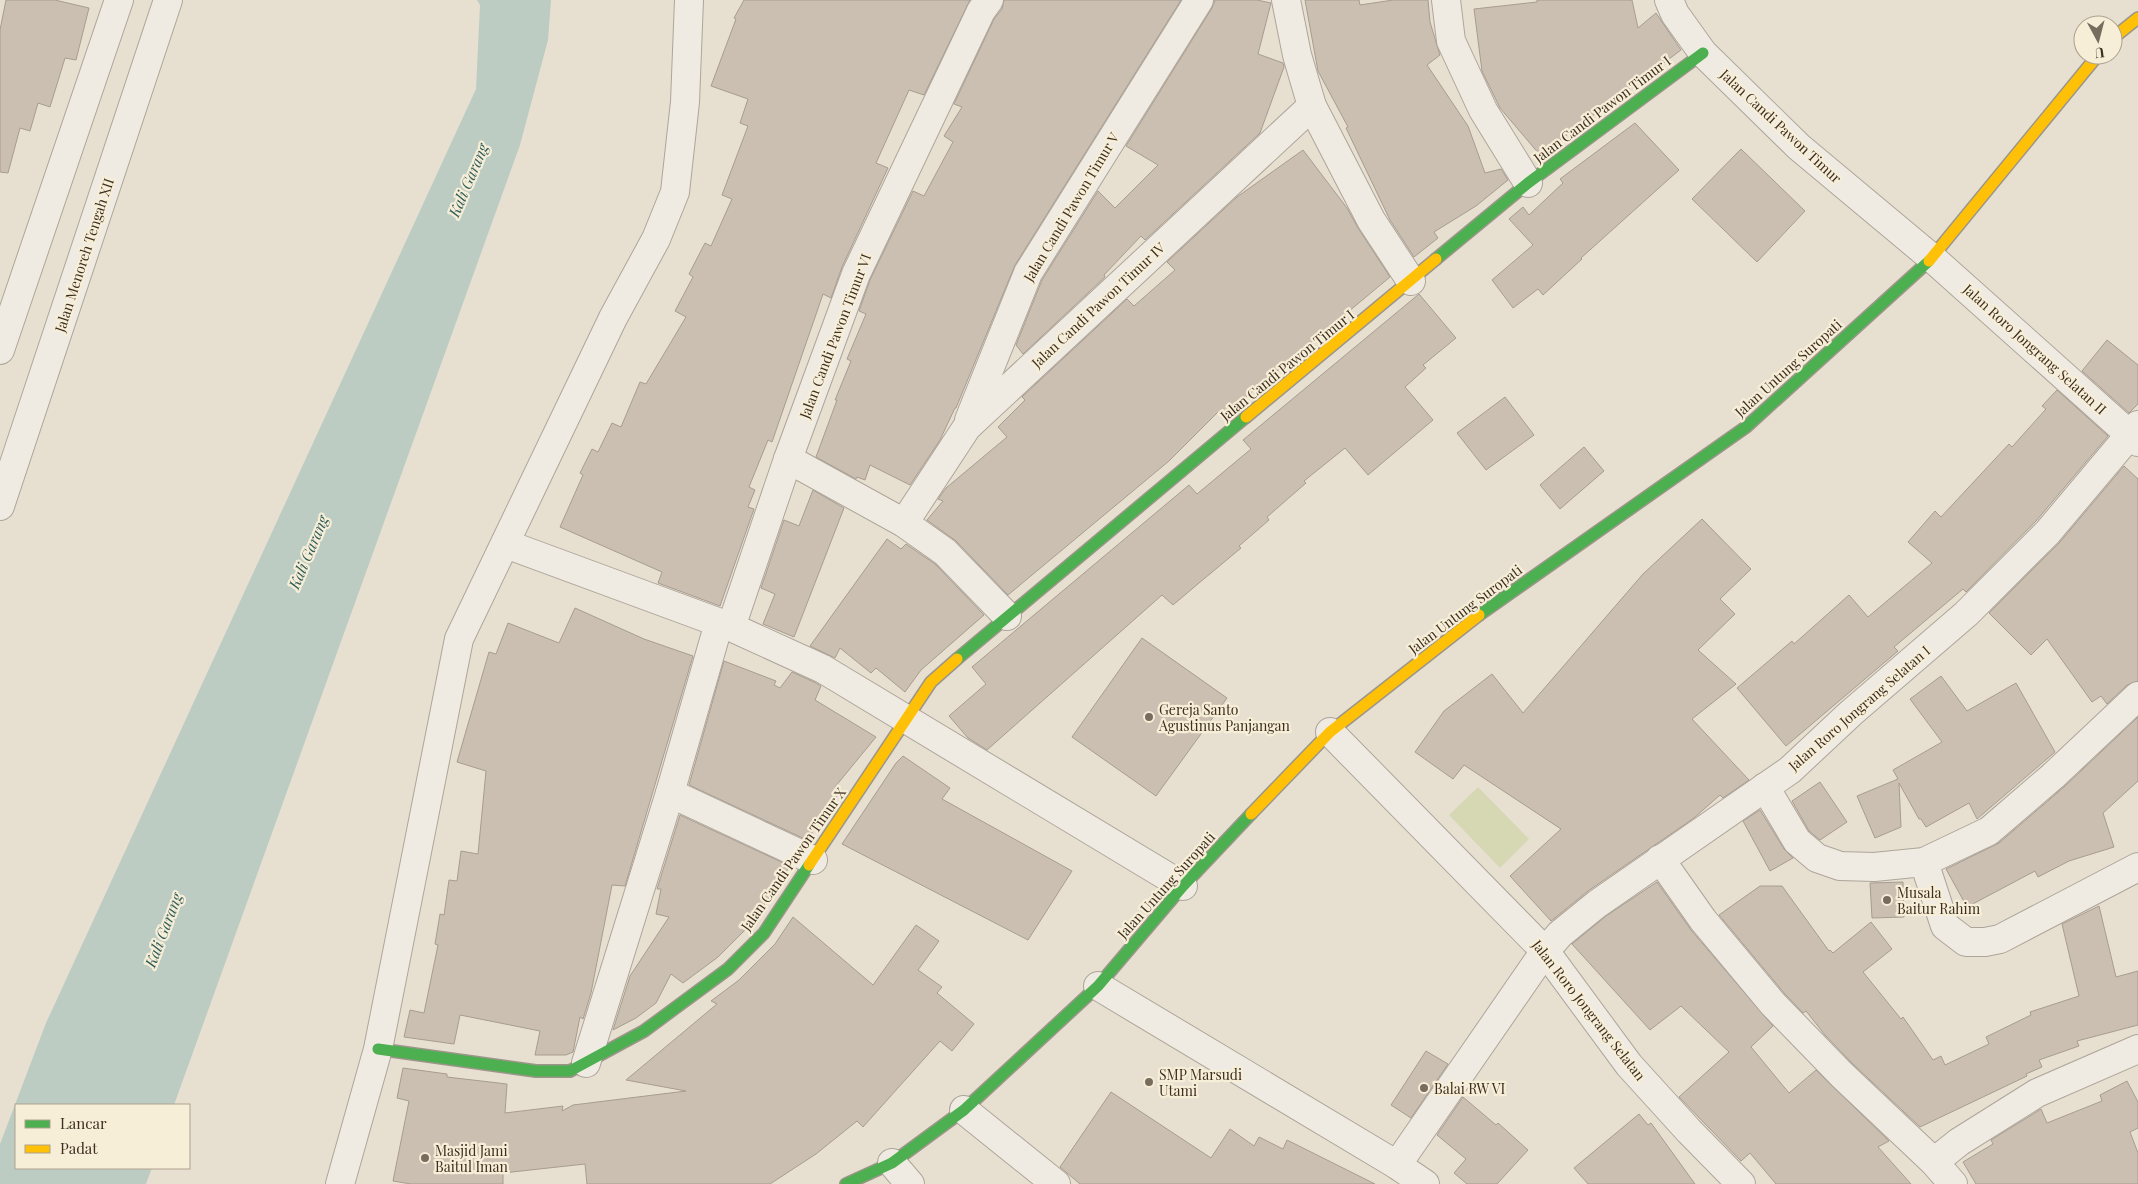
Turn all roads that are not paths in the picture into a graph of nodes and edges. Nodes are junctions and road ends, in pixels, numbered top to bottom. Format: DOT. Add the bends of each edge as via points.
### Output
graph roads {
  1 [pos="119,0"];
  2 [pos="689,0"];
  3 [pos="989,0"];
  4 [pos="1199,0"];
  5 [pos="1286,0"];
  6 [pos="1446,0"];
  7 [pos="1669,0"];
  8 [pos="168,2"];
  9 [pos="2138,18"];
  10 [pos="2123,30"];
  11 [pos="1703,53"];
  12 [pos="2090,65"];
  13 [pos="1312,106"];
  14 [pos="1528,183"];
  15 [pos="1932,258"];
  16 [pos="1412,281"];
  17 [pos="0,350"];
  18 [pos="967,427"];
  19 [pos="2135,434"];
  20 [pos="788,459"];
  21 [pos="0,506"];
  22 [pos="904,523"];
  23 [pos="506,544"];
  24 [pos="1007,616"];
  25 [pos="725,625"];
  26 [pos="2138,696"];
  27 [pos="907,718"];
  28 [pos="1330,732"];
  29 [pos="1765,787"];
  30 [pos="670,793"];
  31 [pos="1660,859"];
  32 [pos="813,860"];
  33 [pos="1924,862"];
  34 [pos="2138,867"];
  35 [pos="1183,886"];
  36 [pos="1545,951"];
  37 [pos="1098,986"];
  38 [pos="378,1049"];
  39 [pos="2138,1049"];
  40 [pos="586,1063"];
  41 [pos="964,1110"];
  42 [pos="1934,1162"];
  43 [pos="892,1163"];
  44 [pos="1397,1165"];
  45 [pos="340,1184"];
  46 [pos="846,1184"];
  47 [pos="910,1184"];
  48 [pos="1056,1184"];
  49 [pos="1425,1184"];
  50 [pos="1741,1184"];
  51 [pos="1953,1184"];
  1 -- 17 [label="street"];
  2 -- 23 [label="street" via="685,102 675,192 656,239 613,318"];
  3 -- 20 [label="street, Jalan Candi Pawon Timur VI" via="856,274"];
  4 -- 18 [label="street, Jalan Candi Pawon Timur V" via="1028,272"];
  5 -- 13 [label="street"];
  6 -- 14 [label="street" via="1451,41 1483,110"];
  7 -- 11 [label="street, Jalan Candi Pawon Timur" via="1675,14"];
  8 -- 21 [label="street, Jalan Menoreh Tengah XII"];
  9 -- 10 [label="main road"];
  11 -- 14 [label="main road, Jalan Candi Pawon Timur I"];
  11 -- 15 [label="street, Jalan Candi Pawon Timur" via="1800,147"];
  12 -- 15 [label="main road, Jalan Untung Suropati"];
  13 -- 16 [label="street" via="1371,220"];
  13 -- 18 [label="street, Jalan Candi Pawon Timur IV"];
  14 -- 16 [label="main road, Jalan Candi Pawon Timur I"];
  15 -- 19 [label="street, Jalan Roro Jongrang Selatan II"];
  15 -- 28 [label="main road, Jalan Untung Suropati" via="1746,427 1492,606"];
  16 -- 24 [label="main road, Jalan Candi Pawon Timur I"];
  18 -- 22 [label="street, Jalan Candi Pawon Timur IV"];
  19 -- 29 [label="street, Jalan Roro Jongrang Selatan I" via="2048,532 1966,614 1790,770"];
  20 -- 22 [label="street"];
  20 -- 25 [label="street, Jalan Candi Pawon Timur VI"];
  22 -- 24 [label="street" via="945,552"];
  23 -- 25 [label="street"];
  23 -- 38 [label="street" via="459,639"];
  24 -- 27 [label="main road, Jalan Candi Pawon Timur I" via="931,682"];
  25 -- 27 [label="street" via="823,669"];
  25 -- 30 [label="street, Jalan Candi Pawon Timur VI"];
  26 -- 33 [label="street" via="1989,831"];
  27 -- 32 [label="main road, Jalan Candi Pawon Timur X"];
  27 -- 35 [label="street"];
  28 -- 35 [label="main road, Jalan Untung Suropati"];
  28 -- 36 [label="street, Jalan Roro Jongrang Selatan"];
  29 -- 31 [label="street, Jalan Roro Jongrang Selatan I"];
  29 -- 33 [label="street" via="1797,841 1817,858 1840,866 1874,867"];
  30 -- 32 [label="street"];
  30 -- 40 [label="street, Jalan Candi Pawon Timur VI"];
  31 -- 36 [label="street, Jalan Roro Jongrang Selatan I" via="1575,922"];
  31 -- 42 [label="street" via="1703,920 1774,1004 1842,1075"];
  32 -- 40 [label="main road, Jalan Candi Pawon Timur X" via="764,933 728,969 644,1031"];
  33 -- 34 [label="street" via="1945,926 1966,942 2000,938"];
  35 -- 37 [label="main road, Jalan Untung Suropati"];
  36 -- 44 [label="street, Jalan Roro Jongrang Selatan I"];
  36 -- 50 [label="street, Jalan Roro Jongrang Selatan" via="1629,1064"];
  37 -- 41 [label="main road, Jalan Untung Suropati"];
  37 -- 44 [label="street"];
  38 -- 40 [label="main road, Jalan Candi Pawon Timur X" via="536,1070 570,1071"];
  38 -- 45 [label="street"];
  39 -- 42 [label="street" via="2037,1093 1959,1142"];
  41 -- 43 [label="main road, Jalan Untung Suropati"];
  41 -- 48 [label="street"];
  42 -- 51 [label="street"];
  43 -- 46 [label="main road, Jalan Untung Suropati"];
  43 -- 47 [label="street"];
  44 -- 49 [label="street"];
}
